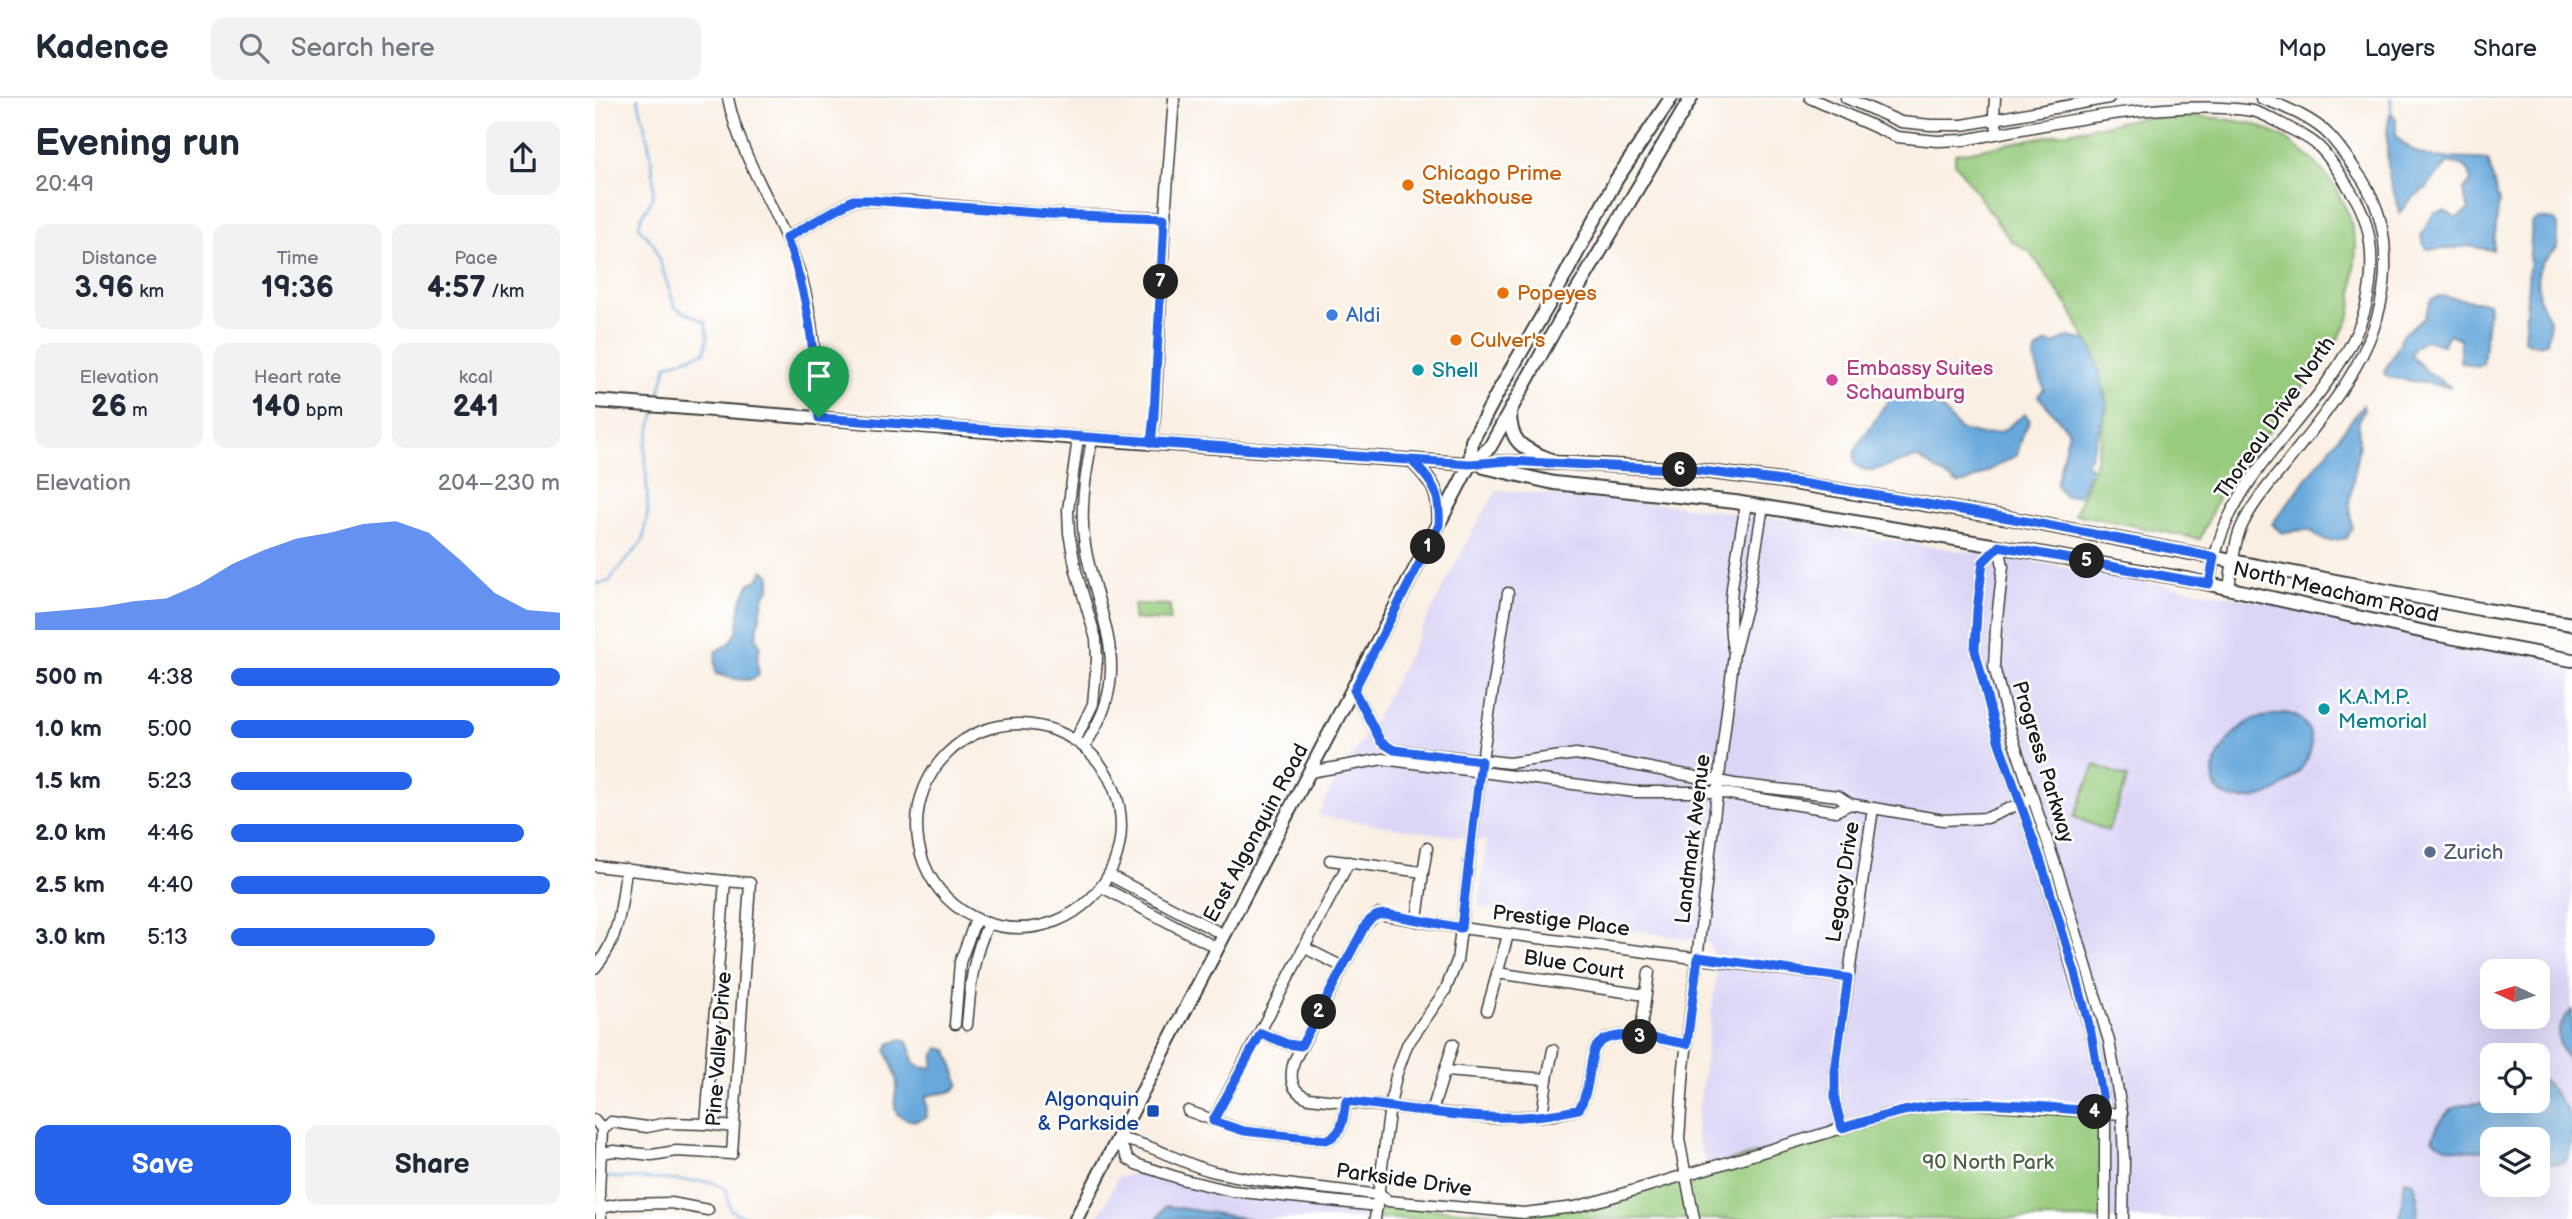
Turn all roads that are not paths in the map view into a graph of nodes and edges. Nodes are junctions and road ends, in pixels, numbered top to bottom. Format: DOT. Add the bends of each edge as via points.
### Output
graph roads {
  1 [pos="728,98"];
  2 [pos="1174,98"];
  3 [pos="1671,98"];
  4 [pos="1691,98"];
  5 [pos="1810,98"];
  6 [pos="1846,98"];
  7 [pos="1995,98"];
  8 [pos="2109,98"];
  9 [pos="2261,98"];
  10 [pos="2166,101"];
  11 [pos="1995,118"];
  12 [pos="1998,133"];
  13 [pos="1164,218"];
  14 [pos="786,238"];
  15 [pos="600,401"];
  16 [pos="1510,410"];
  17 [pos="819,418"];
  18 [pos="1078,438"];
  19 [pos="1091,439"];
  20 [pos="1151,443"];
  21 [pos="1411,460"];
  22 [pos="1558,463"];
  23 [pos="1470,464"];
  24 [pos="1746,504"];
  25 [pos="1763,506"];
  26 [pos="1439,525"];
  27 [pos="1999,546"];
  28 [pos="2214,557"];
  29 [pos="2233,561"];
  30 [pos="2209,584"];
  31 [pos="2229,588"];
  32 [pos="1508,593"];
  33 [pos="2572,624"];
  34 [pos="1734,653"];
  35 [pos="2572,660"];
  36 [pos="1354,690"];
  37 [pos="1076,739"];
  38 [pos="1085,746"];
  39 [pos="1480,766"];
  40 [pos="1310,772"];
  41 [pos="1719,780"];
  42 [pos="1717,792"];
  43 [pos="2033,799"];
  44 [pos="1850,804"];
  45 [pos="2020,804"];
  46 [pos="1873,808"];
  47 [pos="1427,848"];
  48 [pos="1330,860"];
  49 [pos="1349,862"];
  50 [pos="595,866"];
  51 [pos="626,869"];
  52 [pos="1423,873"];
  53 [pos="1109,875"];
  54 [pos="725,881"];
  55 [pos="1103,887"];
  56 [pos="976,919"];
  57 [pos="1417,921"];
  58 [pos="988,924"];
  59 [pos="1461,928"];
  60 [pos="1509,934"];
  61 [pos="1224,935"];
  62 [pos="1217,948"];
  63 [pos="1305,948"];
  64 [pos="1698,957"];
  65 [pos="1343,967"];
  66 [pos="595,968"];
  67 [pos="1649,972"];
  68 [pos="1497,973"];
  69 [pos="1848,978"];
  70 [pos="1645,995"];
  71 [pos="1487,1010"];
  72 [pos="955,1024"];
  73 [pos="967,1025"];
  74 [pos="1261,1033"];
  75 [pos="1640,1037"];
  76 [pos="1453,1044"];
  77 [pos="1687,1044"];
  78 [pos="1301,1046"];
  79 [pos="1553,1050"];
  80 [pos="1445,1071"];
  81 [pos="1547,1079"];
  82 [pos="1346,1101"];
  83 [pos="1390,1106"];
  84 [pos="1188,1111"];
  85 [pos="1432,1111"];
  86 [pos="2105,1112"];
  87 [pos="2122,1114"];
  88 [pos="1542,1116"];
  89 [pos="1213,1121"];
  90 [pos="706,1124"];
  91 [pos="598,1125"];
  92 [pos="733,1127"];
  93 [pos="1842,1128"];
  94 [pos="1118,1139"];
  95 [pos="602,1156"];
  96 [pos="1686,1176"];
  97 [pos="1384,1198"];
  98 [pos="1378,1206"];
  99 [pos="708,1210"];
  100 [pos="599,1212"];
  101 [pos="1076,1219"];
  102 [pos="1375,1219"];
  103 [pos="1694,1219"];
  104 [pos="2105,1219"];
  105 [pos="2123,1219"];
  1 -- 14 [label="street" via="739,135"];
  2 -- 13 [label="street"];
  3 -- 23 [label="main road, East Algonquin Road" via="1616,180 1497,394 1472,441"];
  4 -- 16 [label="main road, East Algonquin Road"];
  5 -- 12 [label="street, Thoreau Drive North" via="1898,137 1964,140"];
  6 -- 11 [label="street" via="1901,122 1963,125"];
  7 -- 11 [label="street"];
  8 -- 11 [label="street"];
  9 -- 29 [label="street, Thoreau Drive North" via="2329,135 2358,173 2371,193 2386,242 2385,278 2376,324 2357,365 2252,507"];
  10 -- 12 [label="street, Thoreau Drive North"];
  10 -- 28 [label="street, Thoreau Drive North" via="2253,111 2274,118 2319,146 2357,200 2371,243 2367,301 2355,336 2333,376 2237,501"];
  11 -- 12 [label="street"];
  13 -- 14 [label="street" via="853,200"];
  13 -- 20 [label="street"];
  14 -- 17 [label="street" via="806,305"];
  15 -- 17 [label="main road, North Meacham Road"];
  16 -- 22 [label="main road" via="1512,432 1520,445"];
  16 -- 23 [label="main road, East Algonquin Road" via="1490,447"];
  17 -- 18 [label="main road, North Meacham Road"];
  18 -- 19 [label="main road, North Meacham Road"];
  18 -- 37 [label="street" via="1069,533 1097,659 1093,704"];
  19 -- 20 [label="main road, North Meacham Road"];
  19 -- 38 [label="street" via="1084,490 1084,545 1109,640 1112,673 1107,700"];
  20 -- 21 [label="main road, North Meacham Road"];
  21 -- 23 [label="main road, North Meacham Road"];
  21 -- 26 [label="main road" via="1436,491"];
  22 -- 23 [label="main road, North Meacham Road"];
  22 -- 28 [label="main road, North Meacham Road" via="1694,470 1807,484"];
  23 -- 24 [label="main road, North Meacham Road" via="1554,483"];
  23 -- 26 [label="main road, East Algonquin Road"];
  24 -- 25 [label="main road, North Meacham Road"];
  24 -- 34 [label="street" via="1732,602"];
  25 -- 27 [label="main road, North Meacham Road"];
  25 -- 34 [label="street, Landmark Avenue"];
  26 -- 36 [label="main road, East Algonquin Road"];
  27 -- 30 [label="main road, North Meacham Road"];
  27 -- 43 [label="street, Progress Parkway" via="2003,574 1994,667"];
  27 -- 45 [label="street, Progress Parkway" via="1983,562 1975,650"];
  28 -- 29 [label="main road, North Meacham Road"];
  28 -- 30 [label="street, Thoreau Drive North"];
  29 -- 31 [label="street, Thoreau Drive North"];
  29 -- 33 [label="main road, North Meacham Road"];
  30 -- 31 [label="main road, North Meacham Road"];
  31 -- 35 [label="main road, North Meacham Road"];
  32 -- 39 [label="street"];
  34 -- 41 [label="street, Landmark Avenue"];
  36 -- 39 [label="street" via="1381,742 1394,750"];
  36 -- 40 [label="main road, East Algonquin Road"];
  37 -- 38 [label="street"];
  37 -- 56 [label="street" via="1009,724 982,729 948,753 926,782 917,819 926,870 951,903"];
  38 -- 53 [label="street" via="1107,773 1118,804 1120,839"];
  39 -- 40 [label="street" via="1383,759"];
  39 -- 41 [label="street" via="1576,754"];
  39 -- 42 [label="street" via="1634,792"];
  39 -- 59 [label="street"];
  40 -- 61 [label="main road, East Algonquin Road"];
  41 -- 42 [label="street, Landmark Avenue"];
  41 -- 44 [label="street" via="1838,796"];
  42 -- 44 [label="street" via="1836,811"];
  42 -- 64 [label="street, Landmark Avenue"];
  43 -- 45 [label="street"];
  43 -- 87 [label="street, Progress Parkway" via="2095,989"];
  44 -- 46 [label="street"];
  45 -- 46 [label="street" via="1987,818 1943,820"];
  45 -- 86 [label="street, Progress Parkway" via="2078,984"];
  46 -- 69 [label="street, Legacy Drive"];
  47 -- 52 [label="street"];
  48 -- 49 [label="street"];
  49 -- 52 [label="street"];
  49 -- 63 [label="street"];
  50 -- 51 [label="street, Pine Valley Drive"];
  51 -- 54 [label="street, Pine Valley Drive"];
  51 -- 66 [label="street" via="621,914"];
  52 -- 57 [label="street"];
  53 -- 55 [label="street"];
  53 -- 61 [label="street"];
  54 -- 90 [label="street, Pine Valley Drive"];
  54 -- 92 [label="street, Pine Valley Drive" via="750,883"];
  55 -- 58 [label="street" via="1059,921 1024,929"];
  55 -- 62 [label="street"];
  56 -- 58 [label="street"];
  56 -- 72 [label="street" via="960,962"];
  57 -- 59 [label="street, Prestige Place"];
  57 -- 65 [label="street, Prestige Place" via="1378,914 1366,924"];
  58 -- 73 [label="street" via="973,964"];
  59 -- 60 [label="street, Prestige Place"];
  59 -- 83 [label="street" via="1457,961 1445,991 1407,1045"];
  60 -- 64 [label="street, Prestige Place"];
  60 -- 68 [label="street, Blue Court"];
  61 -- 62 [label="main road, East Algonquin Road"];
  62 -- 94 [label="main road, East Algonquin Road"];
  63 -- 65 [label="street"];
  63 -- 74 [label="street"];
  64 -- 69 [label="street, Prestige Place"];
  64 -- 77 [label="street, Landmark Avenue"];
  65 -- 78 [label="street"];
  67 -- 70 [label="street, Blue Court"];
  68 -- 70 [label="street, Blue Court"];
  68 -- 71 [label="street, Blue Court"];
  69 -- 93 [label="street, Legacy Drive" via="1835,1071 1835,1101"];
  70 -- 75 [label="street, Blue Court"];
  74 -- 78 [label="street"];
  74 -- 89 [label="street"];
  75 -- 77 [label="street"];
  75 -- 88 [label="street" via="1605,1039 1595,1048 1586,1097 1579,1109"];
  76 -- 80 [label="street"];
  77 -- 96 [label="street, Landmark Avenue" via="1679,1139"];
  78 -- 82 [label="street" via="1291,1070 1296,1091 1309,1098"];
  79 -- 81 [label="street"];
  80 -- 81 [label="street"];
  80 -- 85 [label="street"];
  81 -- 88 [label="street"];
  82 -- 83 [label="street"];
  82 -- 89 [label="street" via="1342,1128 1326,1140 1244,1131"];
  83 -- 85 [label="street"];
  83 -- 97 [label="street"];
  84 -- 89 [label="street"];
  85 -- 88 [label="street" via="1490,1118"];
  86 -- 87 [label="street, Parkside Drive"];
  86 -- 93 [label="street, Parkside Drive" via="1967,1103 1919,1108"];
  86 -- 104 [label="street, Progress Parkway"];
  87 -- 105 [label="street, Progress Parkway"];
  90 -- 91 [label="street, Pine Valley Drive"];
  90 -- 92 [label="street"];
  91 -- 95 [label="street, Pine Valley Drive"];
  92 -- 95 [label="street, Pine Valley Drive" via="731,1154 614,1151"];
  93 -- 96 [label="street, Parkside Drive"];
  94 -- 97 [label="street, Parkside Drive" via="1212,1171"];
  94 -- 98 [label="street, Parkside Drive" via="1136,1164 1185,1180 1232,1191"];
  94 -- 101 [label="main road, East Algonquin Road"];
  95 -- 100 [label="street, Pine Valley Drive"];
  96 -- 97 [label="street, Parkside Drive" via="1576,1207 1524,1213"];
  96 -- 103 [label="street, Landmark Avenue"];
  97 -- 98 [label="street"];
  98 -- 102 [label="street"];
  99 -- 100 [label="street" via="671,1203 621,1204"];
}
